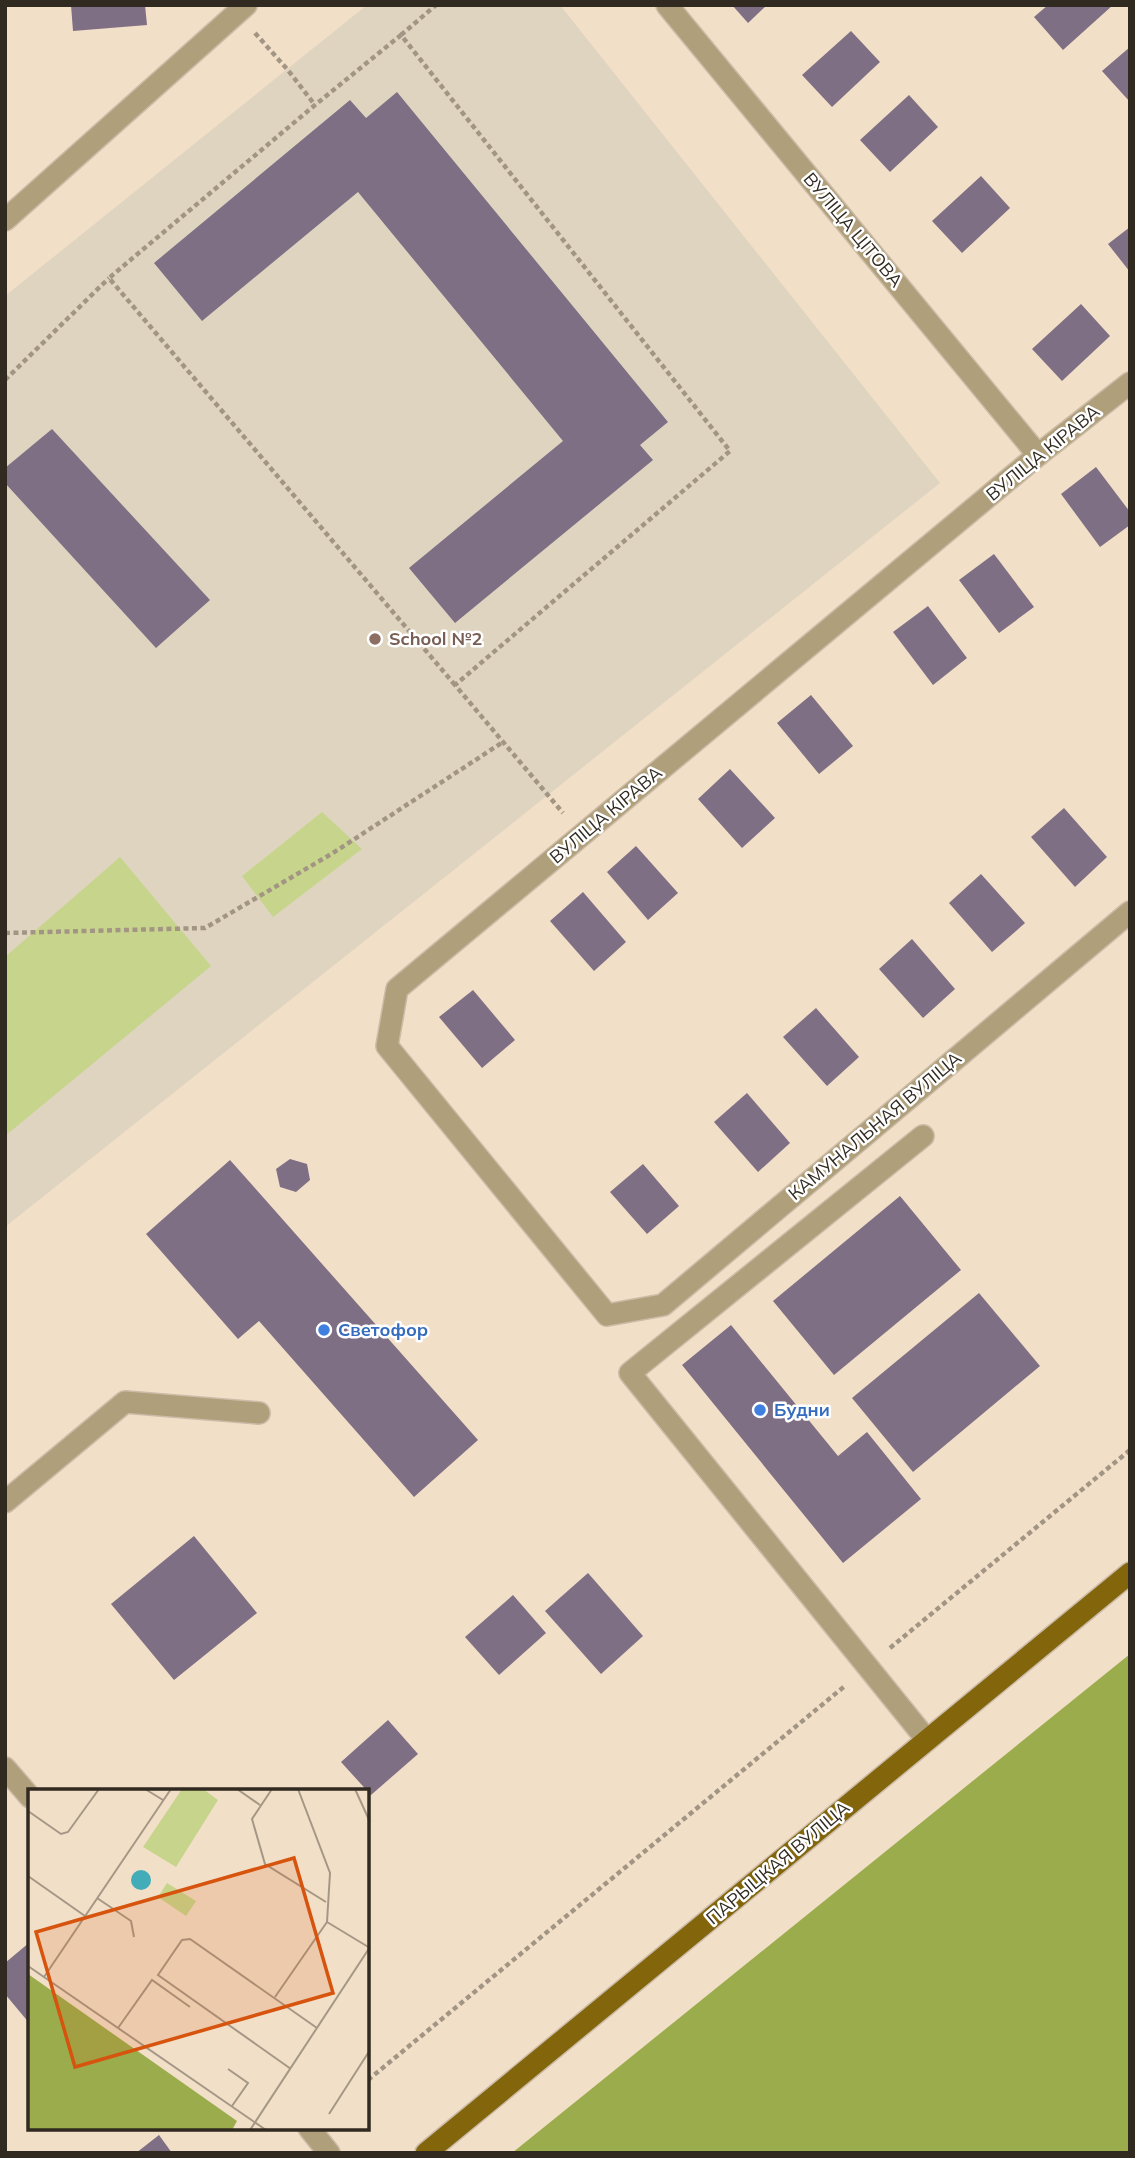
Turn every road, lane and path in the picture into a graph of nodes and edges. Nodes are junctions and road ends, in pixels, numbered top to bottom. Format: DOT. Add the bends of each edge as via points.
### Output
graph roads {
  1 [pos="436,5"];
  2 [pos="667,5"];
  3 [pos="242,9"];
  4 [pos="401,35"];
  5 [pos="315,105"];
  6 [pos="5,219"];
  7 [pos="109,278"];
  8 [pos="5,380"];
  9 [pos="1130,383"];
  10 [pos="1038,455"];
  11 [pos="455,685"];
  12 [pos="503,742"];
  13 [pos="582,835"];
  14 [pos="1130,912"];
  15 [pos="5,933"];
  16 [pos="923,1136"];
  17 [pos="607,1315"];
  18 [pos="259,1413"];
  19 [pos="1130,1450"];
  20 [pos="5,1502"];
  21 [pos="1130,1573"];
  22 [pos="868,1667"];
  23 [pos="927,1740"];
  24 [pos="5,1768"];
  25 [pos="28,1795"];
  26 [pos="369,2079"];
  27 [pos="311,2130"];
  28 [pos="329,2153"];
  29 [pos="426,2153"];
  1 -- 4 [label="path"];
  2 -- 10 [label="street, ВУЛІЦА ЦІТОВА"];
  3 -- 5 [label="path"];
  3 -- 6 [label="street"];
  4 -- 5 [label="path"];
  4 -- 11 [label="path" via="730,451"];
  5 -- 7 [label="path"];
  7 -- 8 [label="path"];
  7 -- 11 [label="path"];
  9 -- 10 [label="street, ВУЛІЦА КІРАВА"];
  10 -- 13 [label="street, ВУЛІЦА КІРАВА"];
  11 -- 12 [label="path"];
  12 -- 13 [label="path"];
  12 -- 15 [label="path" via="333,853 205,928"];
  13 -- 17 [label="street, ВУЛІЦА КІРАВА" via="397,989 387,1046"];
  14 -- 17 [label="street, КАМУНАЛЬНАЯ ВУЛІЦА" via="663,1305"];
  16 -- 22 [label="street" via="630,1373"];
  18 -- 20 [label="street" via="125,1402"];
  19 -- 22 [label="path"];
  21 -- 23 [label="main road, ПАРЫЦКАЯ ВУЛІЦА"];
  22 -- 23 [label="street"];
  22 -- 26 [label="path"];
  23 -- 29 [label="main road, ПАРЫЦКАЯ ВУЛІЦА"];
  24 -- 25 [label="street"];
  27 -- 28 [label="street"];
}
